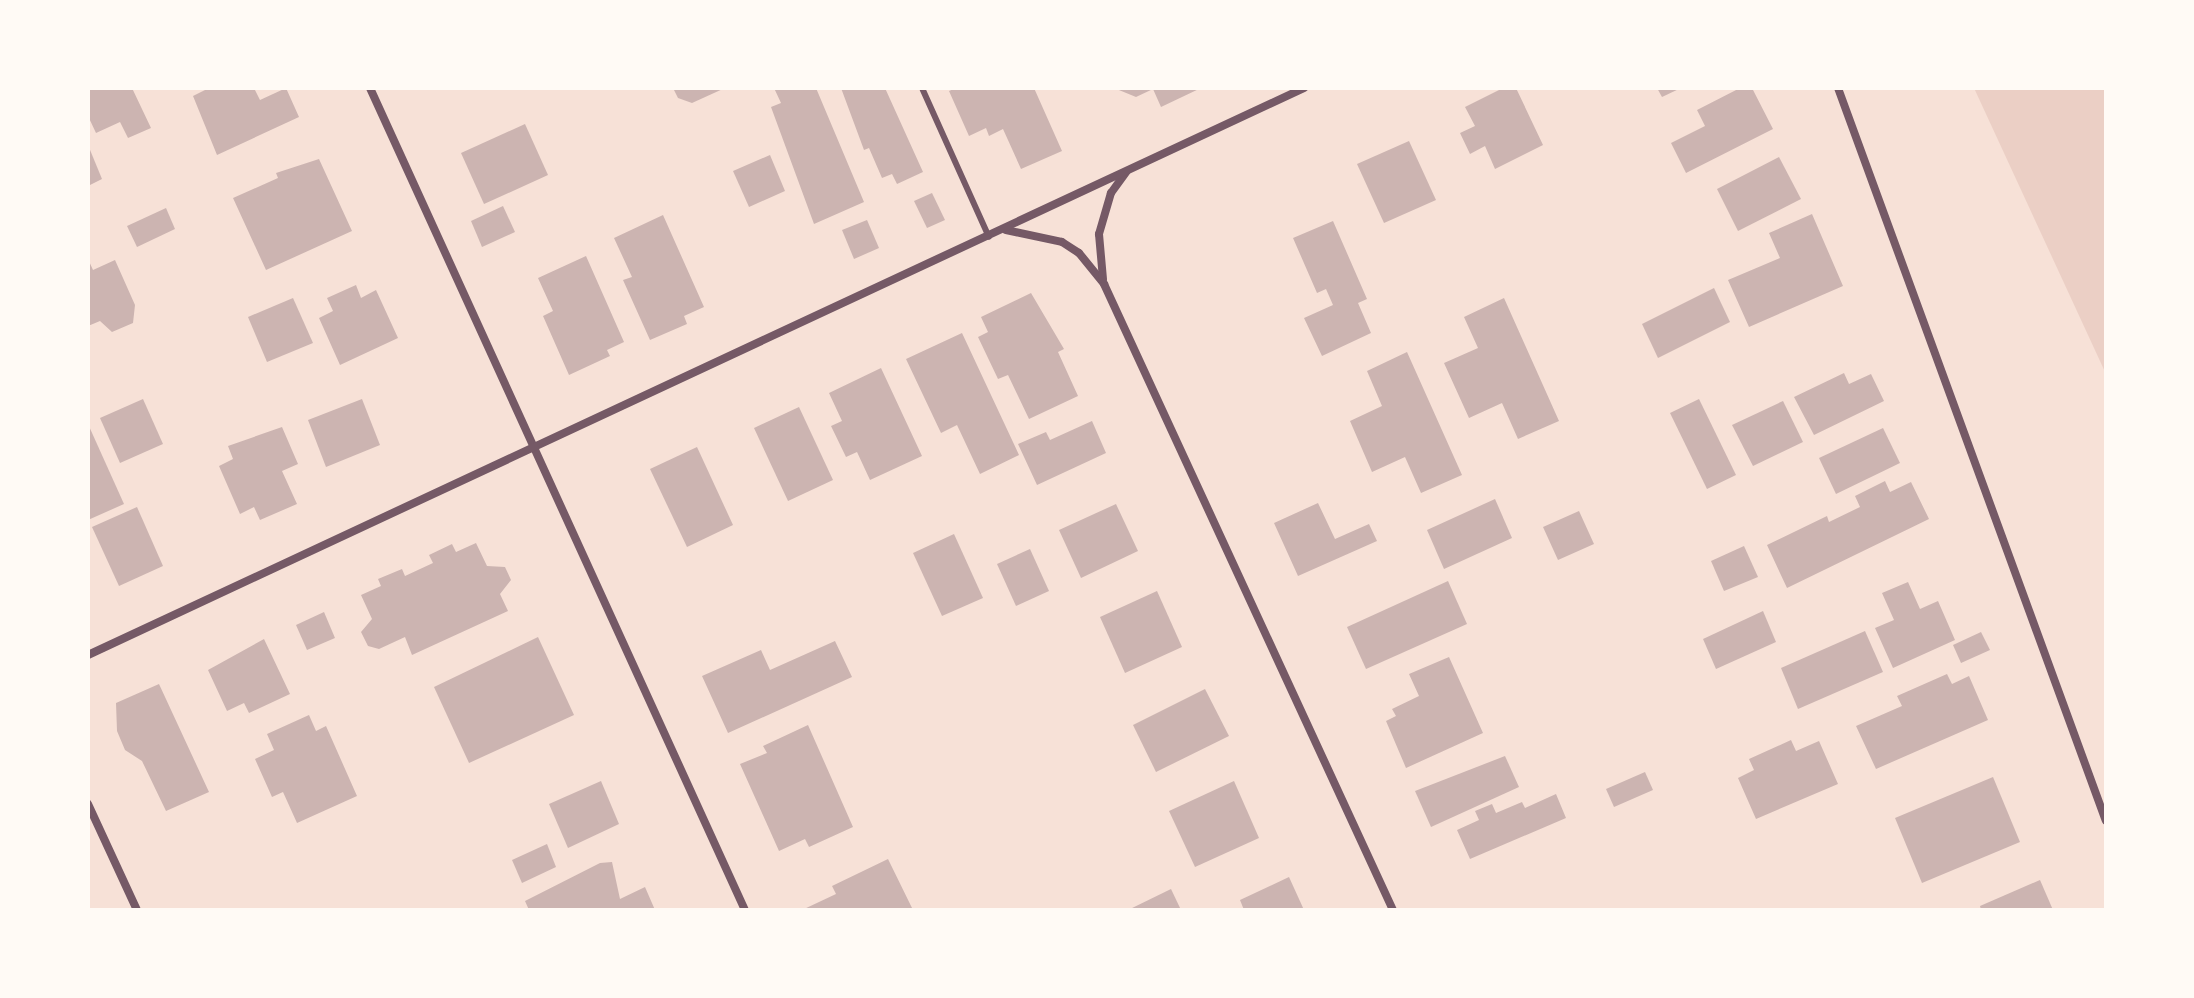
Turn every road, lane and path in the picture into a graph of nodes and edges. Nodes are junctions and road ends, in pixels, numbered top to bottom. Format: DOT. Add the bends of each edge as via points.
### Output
graph roads {
  1 [pos="370,88"];
  2 [pos="922,88"];
  3 [pos="1304,88"];
  4 [pos="1838,88"];
  5 [pos="1126,172"];
  6 [pos="1005,230"];
  7 [pos="989,237"];
  8 [pos="1104,284"];
  9 [pos="534,447"];
  10 [pos="88,655"];
  11 [pos="88,804"];
  12 [pos="2106,821"];
  13 [pos="137,910"];
  14 [pos="745,910"];
  15 [pos="1393,910"];
  1 -- 9 [label="street"];
  2 -- 7 [label="lane"];
  3 -- 5 [label="street"];
  4 -- 12 [label="street"];
  5 -- 6 [label="street"];
  5 -- 8 [label="street" via="1111,193 1099,234"];
  6 -- 7 [label="street"];
  6 -- 8 [label="street" via="1062,242 1079,253"];
  7 -- 9 [label="street"];
  8 -- 15 [label="street"];
  9 -- 10 [label="street"];
  9 -- 14 [label="street"];
  11 -- 13 [label="street"];
}
